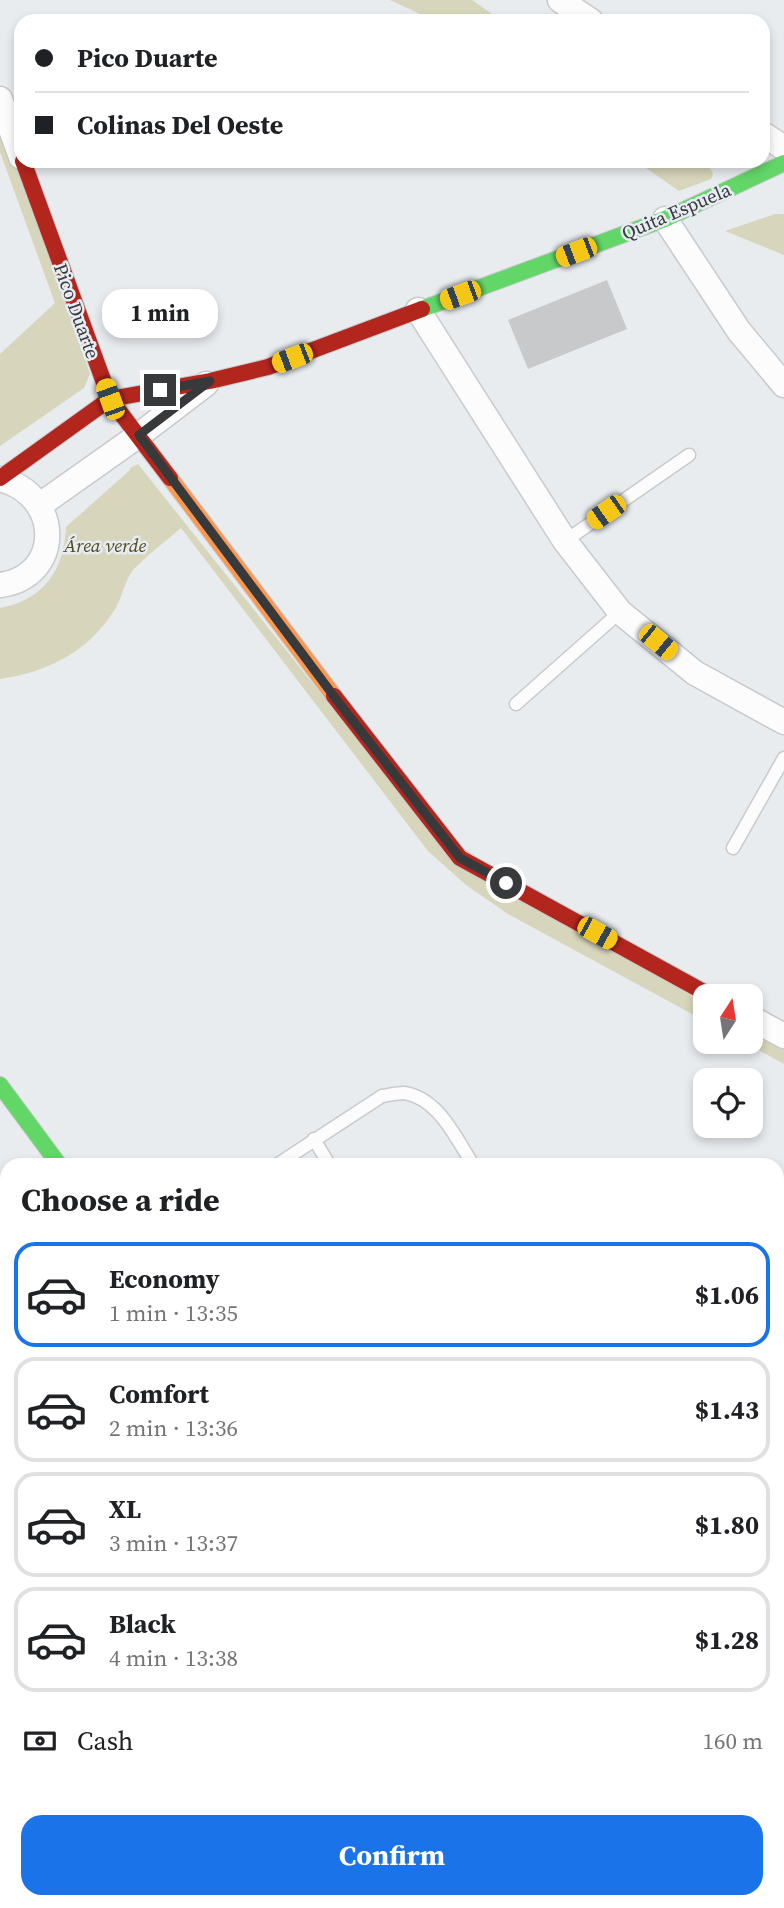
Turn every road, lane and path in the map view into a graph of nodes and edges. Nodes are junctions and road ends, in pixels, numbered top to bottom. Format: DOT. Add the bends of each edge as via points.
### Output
graph roads {
  1 [pos="560,0"];
  2 [pos="581,14"];
  3 [pos="0,99"];
  4 [pos="14,137"];
  5 [pos="784,163"];
  6 [pos="25,168"];
  7 [pos="665,219"];
  8 [pos="418,310"];
  9 [pos="210,381"];
  10 [pos="784,385"];
  11 [pos="110,399"];
  12 [pos="139,435"];
  13 [pos="690,455"];
  14 [pos="0,479"];
  15 [pos="40,505"];
  16 [pos="565,541"];
  17 [pos="0,585"];
  18 [pos="621,612"];
  19 [pos="516,704"];
  20 [pos="784,722"];
  21 [pos="784,758"];
  22 [pos="733,848"];
  23 [pos="693,986"];
  24 [pos="763,1025"];
  25 [pos="784,1036"];
  26 [pos="0,1085"];
  27 [pos="314,1139"];
  28 [pos="54,1158"];
  29 [pos="287,1158"];
  30 [pos="325,1158"];
  31 [pos="469,1158"];
  1 -- 2 [label="street"];
  3 -- 4 [label="street, Pico Duarte"];
  5 -- 7 [label="street, Quita Espuela"];
  6 -- 11 [label="street, Pico Duarte"];
  7 -- 8 [label="street, Quita Espuela"];
  7 -- 10 [label="street" via="740,331"];
  8 -- 9 [label="street, Quita Espuela" via="268,367"];
  8 -- 16 [label="street"];
  9 -- 11 [label="street, Quita Espuela"];
  9 -- 12 [label="street"];
  11 -- 12 [label="street, Pico Duarte"];
  11 -- 14 [label="street"];
  12 -- 15 [label="street"];
  12 -- 23 [label="street, Pico Duarte" via="460,858"];
  13 -- 16 [label="lane"];
  14 -- 15 [label="street" via="29,492"];
  15 -- 17 [label="street" via="47,528 44,552 36,567 23,577"];
  16 -- 18 [label="street"];
  18 -- 19 [label="lane"];
  18 -- 20 [label="street" via="695,673"];
  21 -- 22 [label="lane"];
  24 -- 25 [label="street"];
  26 -- 28 [label="street"];
  27 -- 29 [label="lane"];
  27 -- 30 [label="lane"];
  27 -- 31 [label="lane" via="382,1096 402,1093 420,1098 436,1110"];
}
